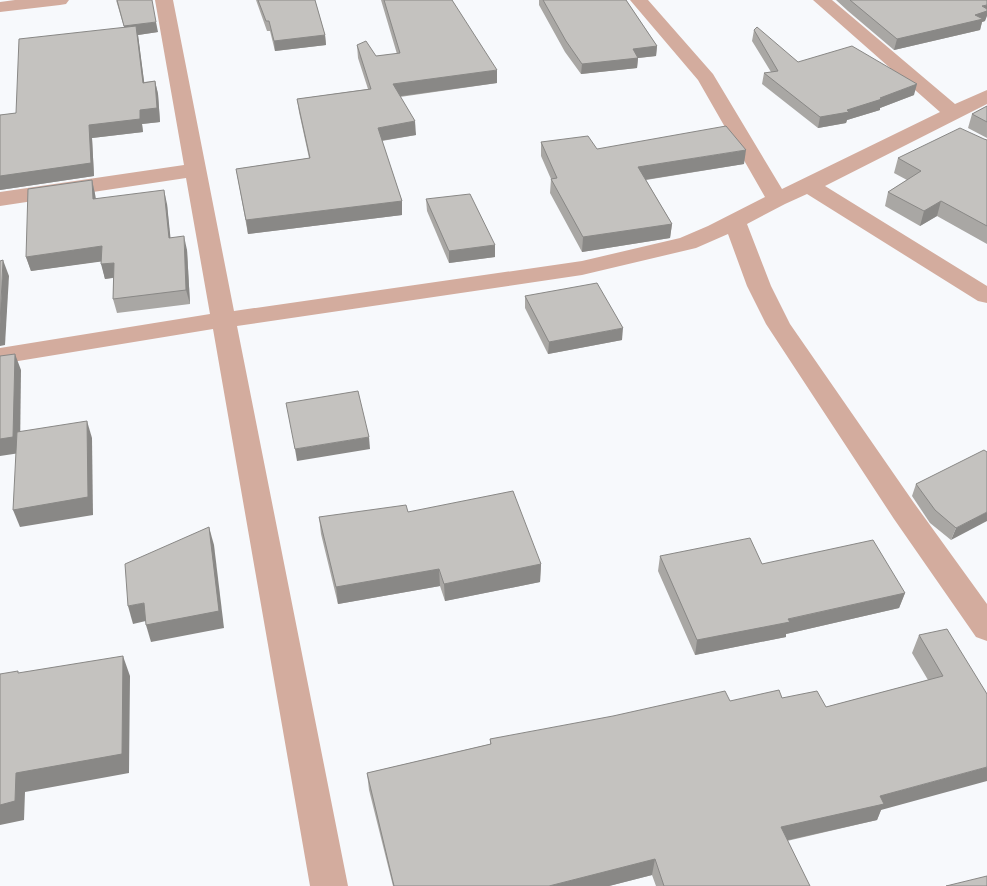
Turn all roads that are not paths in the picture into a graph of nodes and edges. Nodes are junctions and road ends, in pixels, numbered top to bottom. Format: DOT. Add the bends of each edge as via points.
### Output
graph roads {
  1 [pos="60,0"];
  2 [pos="164,0"];
  3 [pos="640,0"];
  4 [pos="822,0"];
  5 [pos="0,7"];
  6 [pos="987,96"];
  7 [pos="948,122"];
  8 [pos="195,170"];
  9 [pos="809,186"];
  10 [pos="0,199"];
  11 [pos="777,199"];
  12 [pos="735,221"];
  13 [pos="987,296"];
  14 [pos="223,320"];
  15 [pos="0,356"];
  16 [pos="987,628"];
  17 [pos="329,886"];
  1 -- 5 [label="street"];
  2 -- 8 [label="street"];
  3 -- 11 [label="street" via="706,78"];
  4 -- 7 [label="street"];
  6 -- 7 [label="street"];
  7 -- 9 [label="street"];
  8 -- 10 [label="street"];
  8 -- 14 [label="street"];
  9 -- 11 [label="street"];
  9 -- 13 [label="street"];
  11 -- 12 [label="street"];
  12 -- 14 [label="street" via="688,243 582,268"];
  12 -- 16 [label="street" via="778,324"];
  14 -- 15 [label="street"];
  14 -- 17 [label="street"];
}
